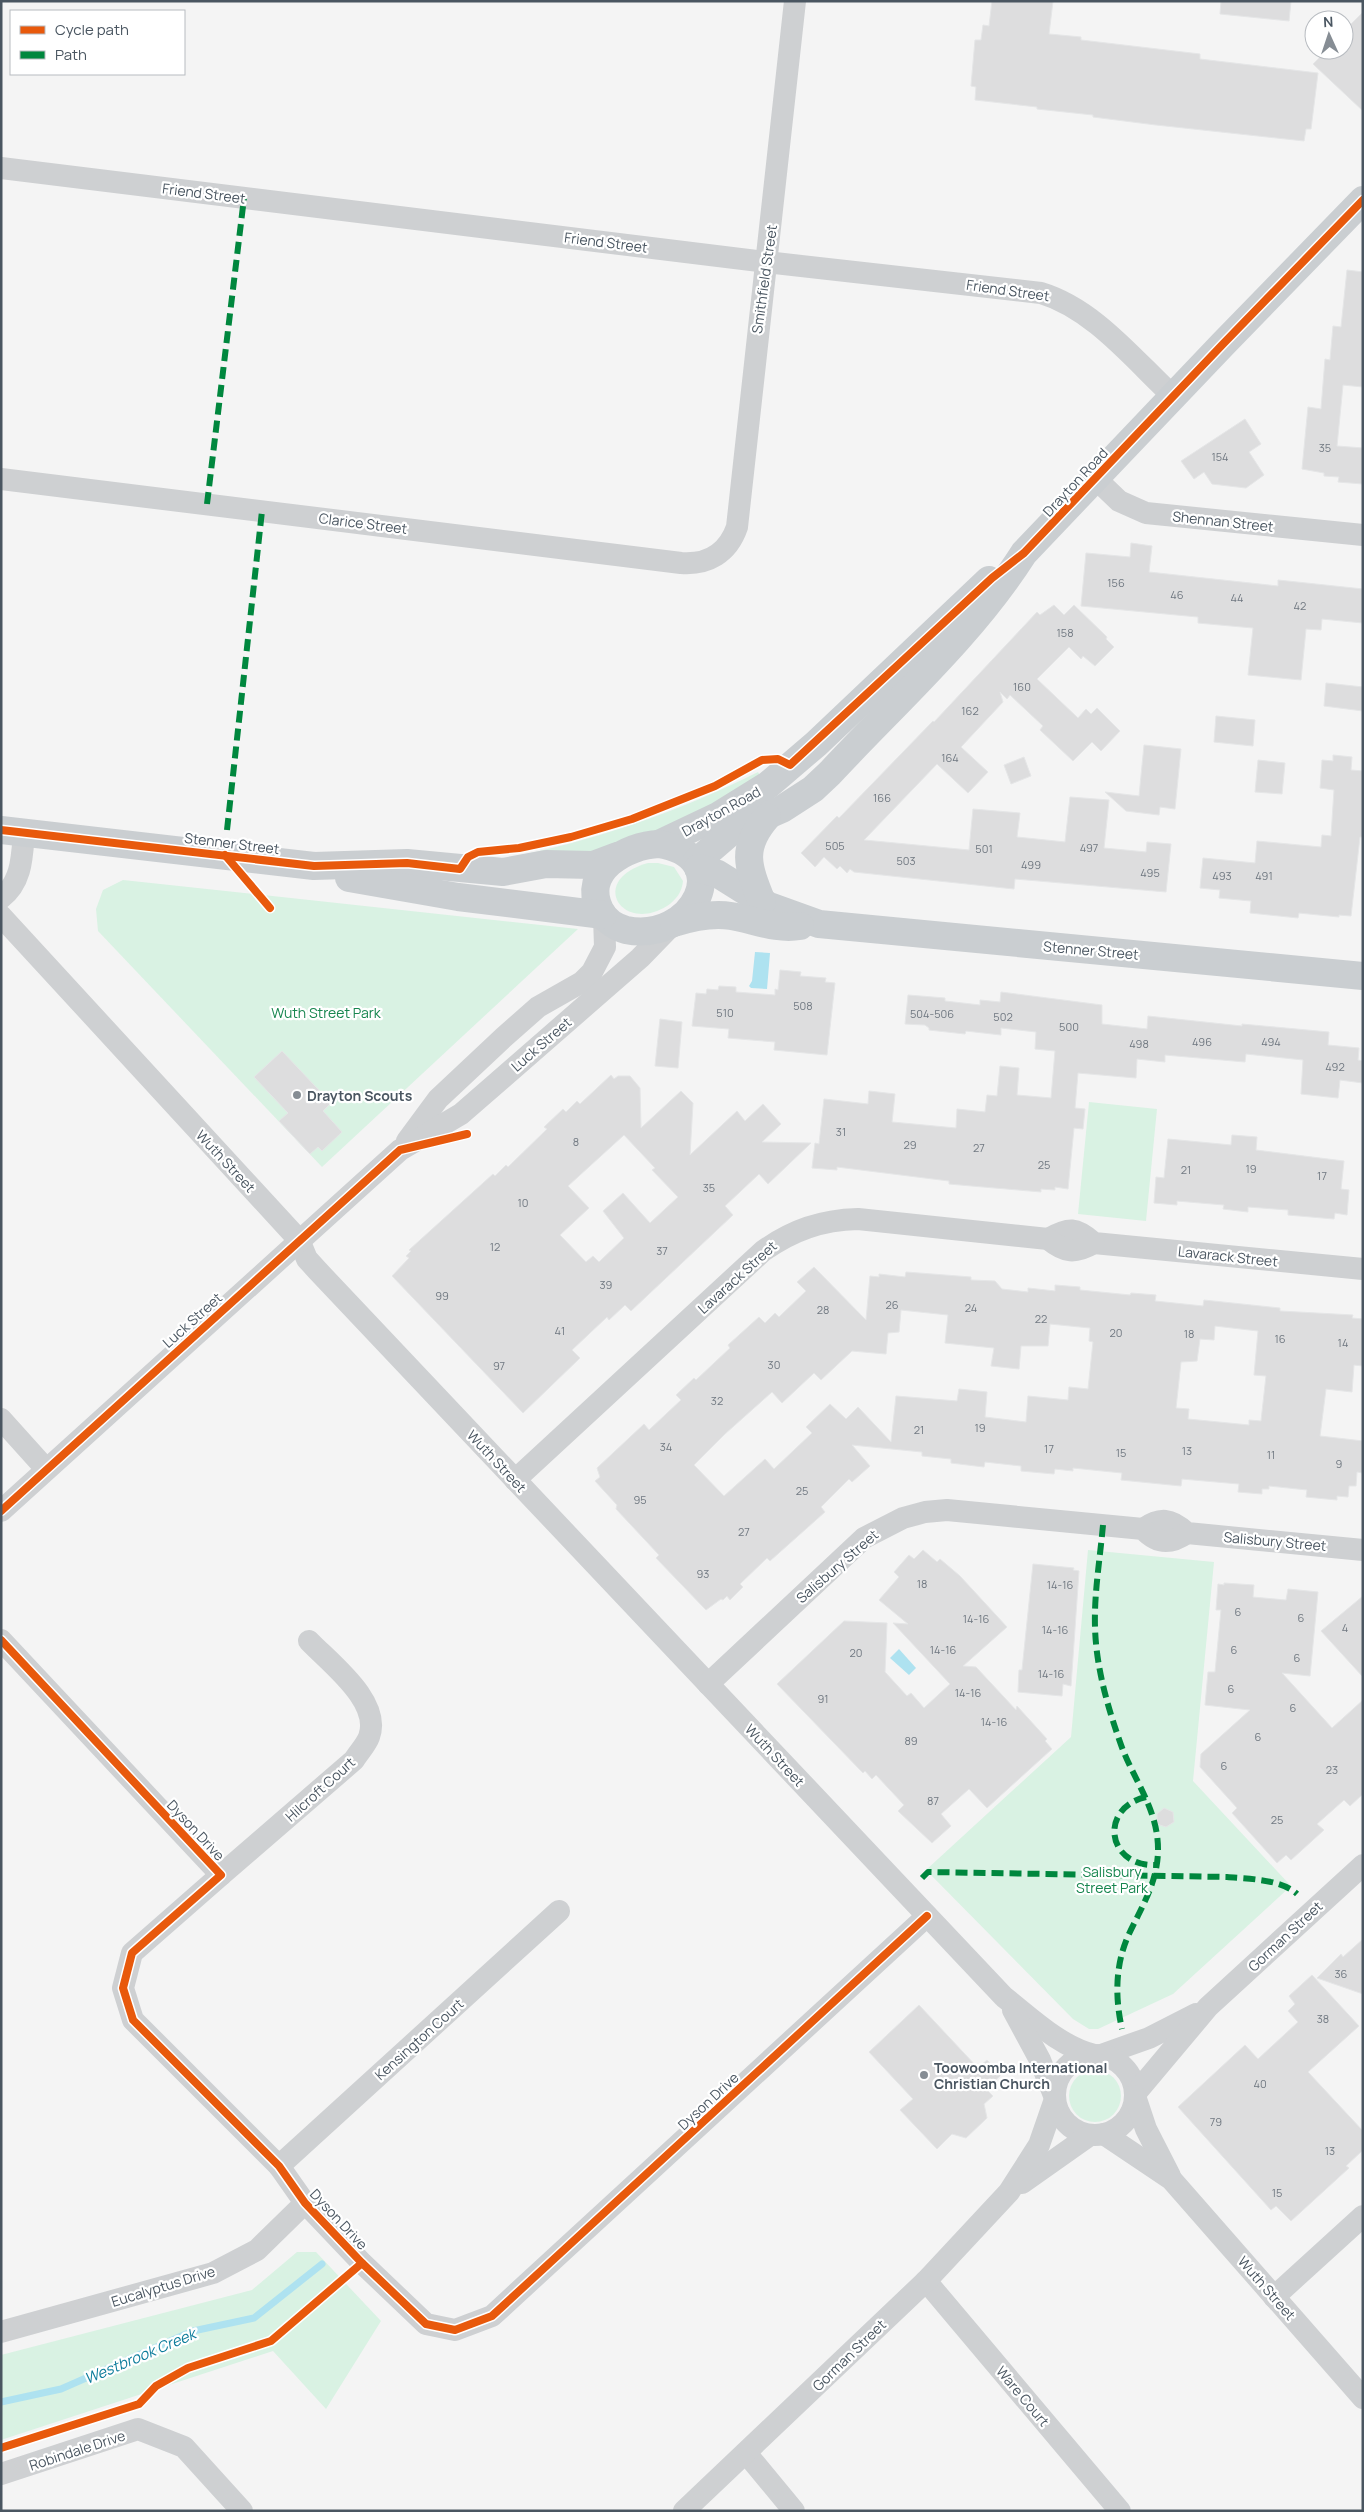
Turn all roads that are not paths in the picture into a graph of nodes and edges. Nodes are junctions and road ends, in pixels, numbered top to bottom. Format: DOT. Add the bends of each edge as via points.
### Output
graph roads {
  1 [pos="795,1"];
  2 [pos="1,168"];
  3 [pos="1363,200"];
  4 [pos="766,262"];
  5 [pos="1174,397"];
  6 [pos="1095,478"];
  7 [pos="1,479"];
  8 [pos="1363,535"];
  9 [pos="722,552"];
  10 [pos="1024,553"];
  11 [pos="767,817"];
  12 [pos="13,831"];
  13 [pos="659,844"];
  14 [pos="617,856"];
  15 [pos="697,865"];
  16 [pos="314,866"];
  17 [pos="1,898"];
  18 [pos="762,902"];
  19 [pos="1,916"];
  20 [pos="604,916"];
  21 [pos="673,924"];
  22 [pos="819,924"];
  23 [pos="1363,976"];
  24 [pos="400,1150"];
  25 [pos="299,1240"];
  26 [pos="1363,1269"];
  27 [pos="1,1419"];
  28 [pos="46,1469"];
  29 [pos="515,1480"];
  30 [pos="1,1511"];
  31 [pos="1363,1550"];
  32 [pos="1,1640"];
  33 [pos="310,1641"];
  34 [pos="708,1684"];
  35 [pos="1363,1865"];
  36 [pos="221,1875"];
  37 [pos="559,1911"];
  38 [pos="927,1916"];
  39 [pos="1004,1997"];
  40 [pos="1208,2007"];
  41 [pos="1097,2055"];
  42 [pos="1135,2095"];
  43 [pos="1055,2098"];
  44 [pos="1097,2134"];
  45 [pos="279,2166"];
  46 [pos="1172,2179"];
  47 [pos="1009,2192"];
  48 [pos="305,2203"];
  49 [pos="1363,2216"];
  50 [pos="926,2281"];
  51 [pos="1274,2297"];
  52 [pos="1,2332"];
  53 [pos="1363,2398"];
  54 [pos="746,2453"];
  55 [pos="1,2474"];
  56 [pos="242,2511"];
  57 [pos="684,2511"];
  58 [pos="794,2511"];
  59 [pos="1120,2511"];
  1 -- 4 [label="street, Smithfield Street"];
  2 -- 4 [label="street, Friend Street"];
  3 -- 5 [label="main road, Drayton Road"];
  4 -- 5 [label="street, Friend Street" via="1032,292 1057,298 1088,316"];
  4 -- 9 [label="street, Smithfield Street" via="737,527"];
  5 -- 6 [label="main road, Drayton Road"];
  6 -- 8 [label="street, Shennan Street" via="1126,506 1146,513"];
  6 -- 10 [label="main road, Drayton Road"];
  7 -- 9 [label="street, Clarice Street" via="681,563 703,562"];
  10 -- 11 [label="main road, Drayton Road" via="1000,591 959,638 830,773 798,800"];
  10 -- 13 [label="main road, Drayton Road" via="992,578 768,785 718,816"];
  11 -- 15 [label="main road, Drayton Road" via="732,831"];
  11 -- 18 [label="main road" via="751,838 749,850 751,876"];
  12 -- 16 [label="main road, Stenner Street"];
  12 -- 17 [label="street" via="20,871 10,891"];
  13 -- 14 [label="main road" via="632,848"];
  13 -- 15 [label="main road" via="683,851"];
  14 -- 16 [label="main road, Stenner Street" via="593,865 546,864 503,872 407,864"];
  14 -- 20 [label="main road" via="604,868 595,892"];
  15 -- 18 [label="main road, Stenner Street" via="718,874"];
  15 -- 21 [label="main road" via="701,884 698,899 684,917"];
  16 -- 20 [label="main road, Stenner Street" via="350,878 439,894"];
  18 -- 22 [label="main road, Stenner Street"];
  19 -- 25 [label="street, Wuth Street"];
  20 -- 21 [label="main road" via="623,929 636,932"];
  20 -- 24 [label="street, Luck Street" via="605,946 592,972 582,982 538,1007 504,1037 438,1099"];
  21 -- 22 [label="main road, Stenner Street" via="715,915 789,928"];
  21 -- 24 [label="street, Luck Street" via="640,958 462,1114"];
  22 -- 23 [label="main road, Stenner Street"];
  24 -- 25 [label="street, Luck Street"];
  25 -- 28 [label="street, Luck Street"];
  25 -- 29 [label="street, Wuth Street" via="307,1259"];
  26 -- 29 [label="street, Lavarack Street" via="1094,1243 1083,1250 1070,1252 1048,1239 858,1219 798,1229 763,1251"];
  27 -- 28 [label="street"];
  28 -- 30 [label="street, Luck Street"];
  29 -- 34 [label="street, Wuth Street"];
  31 -- 34 [label="street, Salisbury Street" via="1187,1533 1178,1524 1166,1520 1153,1522 1143,1529 946,1510 925,1512 903,1518 864,1538"];
  32 -- 36 [label="street, Dyson Drive"];
  33 -- 36 [label="street, Hilcroft Court" via="363,1697 372,1718 369,1737 354,1760"];
  34 -- 38 [label="street, Wuth Street"];
  35 -- 40 [label="street, Gorman Street"];
  36 -- 45 [label="street, Dyson Drive" via="132,1953 123,1988 133,2020"];
  37 -- 45 [label="street, Kensington Court"];
  38 -- 39 [label="street, Wuth Street"];
  38 -- 48 [label="street, Dyson Drive" via="492,2316 455,2330 426,2324"];
  39 -- 41 [label="street, Wuth Street" via="1060,2041 1082,2052"];
  39 -- 43 [label="street, Wuth Street" via="1032,2045"];
  40 -- 41 [label="street, Gorman Street" via="1149,2038"];
  40 -- 42 [label="street, Gorman Street"];
  41 -- 42 [label="street" via="1114,2060 1125,2068 1133,2080"];
  41 -- 43 [label="street" via="1081,2058 1061,2073"];
  42 -- 44 [label="street" via="1133,2109 1126,2120 1116,2129"];
  42 -- 46 [label="street, Wuth Street" via="1146,2129"];
  43 -- 44 [label="street" via="1066,2123 1078,2131"];
  43 -- 47 [label="street, Gorman Street" via="1039,2145"];
  44 -- 46 [label="street, Wuth Street"];
  44 -- 47 [label="street, Gorman Street"];
  45 -- 48 [label="street, Dyson Drive"];
  46 -- 51 [label="street, Wuth Street"];
  47 -- 50 [label="street, Gorman Street"];
  48 -- 52 [label="street, Eucalyptus Drive" via="257,2250 213,2273"];
  49 -- 51 [label="street"];
  50 -- 54 [label="street, Gorman Street"];
  50 -- 59 [label="street, Ware Court"];
  51 -- 53 [label="street, Wuth Street"];
  54 -- 57 [label="street, Gorman Street"];
  54 -- 58 [label="street"];
  55 -- 56 [label="street, Robindale Drive" via="138,2430 184,2447"];
}
